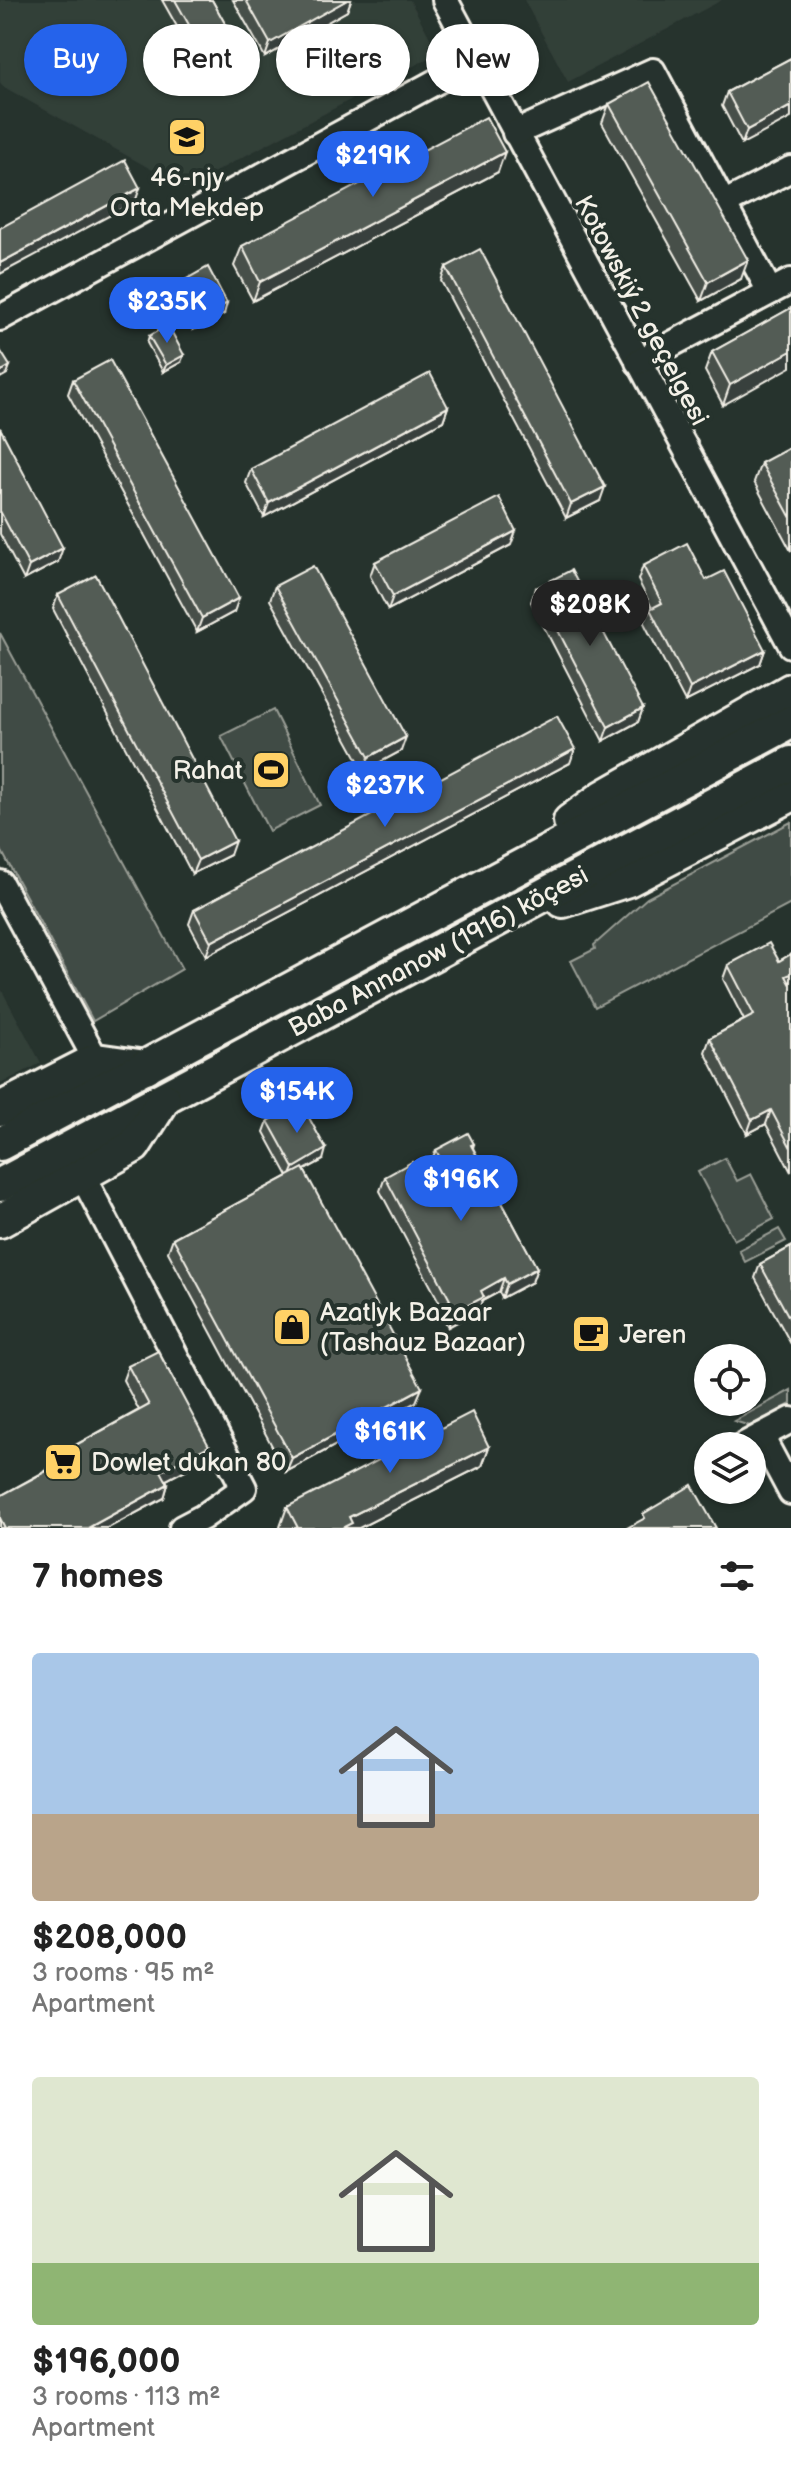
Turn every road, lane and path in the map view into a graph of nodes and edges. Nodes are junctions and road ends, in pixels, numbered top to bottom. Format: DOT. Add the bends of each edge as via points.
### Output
graph roads {
  1 [pos="445,0"];
  2 [pos="457,24"];
  3 [pos="426,87"];
  4 [pos="495,96"];
  5 [pos="515,133"];
  6 [pos="791,169"];
  7 [pos="723,204"];
  8 [pos="781,287"];
  9 [pos="0,318"];
  10 [pos="638,362"];
  11 [pos="791,645"];
  12 [pos="791,690"];
  13 [pos="791,722"];
  14 [pos="791,763"];
  15 [pos="791,795"];
  16 [pos="0,883"];
  17 [pos="472,892"];
  18 [pos="491,923"];
  19 [pos="96,1060"];
  20 [pos="146,1067"];
  21 [pos="168,1093"];
  22 [pos="0,1109"];
  23 [pos="0,1144"];
  24 [pos="82,1175"];
  25 [pos="0,1185"];
  26 [pos="0,1221"];
  27 [pos="791,1420"];
  28 [pos="766,1433"];
  29 [pos="766,1459"];
  30 [pos="791,1492"];
  31 [pos="182,1528"];
  1 -- 2 [label="street, Kotowskiý 2 geçelgesi"];
  3 -- 9 [label="street"];
  4 -- 5 [label="street, Kotowskiý 2 geçelgesi"];
  5 -- 7 [label="street" via="653,71"];
  5 -- 10 [label="street, Kotowskiý 2 geçelgesi"];
  6 -- 7 [label="street"];
  7 -- 8 [label="street"];
  8 -- 10 [label="street"];
  10 -- 11 [label="street, Kotowskiý 2 geçelgesi"];
  12 -- 17 [label="main road" via="603,797"];
  13 -- 17 [label="main road, Baba Annanow (1916) köçesi"];
  14 -- 18 [label="main road, Baba Annanow (1916) köçesi"];
  15 -- 18 [label="main road" via="628,880"];
  16 -- 19 [label="street"];
  17 -- 20 [label="main road, Baba Annanow (1916) köçesi"];
  18 -- 21 [label="main road, Baba Annanow (1916) köçesi"];
  19 -- 20 [label="main road"];
  19 -- 22 [label="main road"];
  20 -- 23 [label="main road, Baba Annanow (1916) köçesi"];
  21 -- 24 [label="main road" via="134,1146"];
  21 -- 25 [label="main road, Baba Annanow (1916) köçesi"];
  24 -- 26 [label="main road"];
  24 -- 31 [label="street" via="244,1488"];
  27 -- 28 [label="street"];
  29 -- 30 [label="street"];
}
